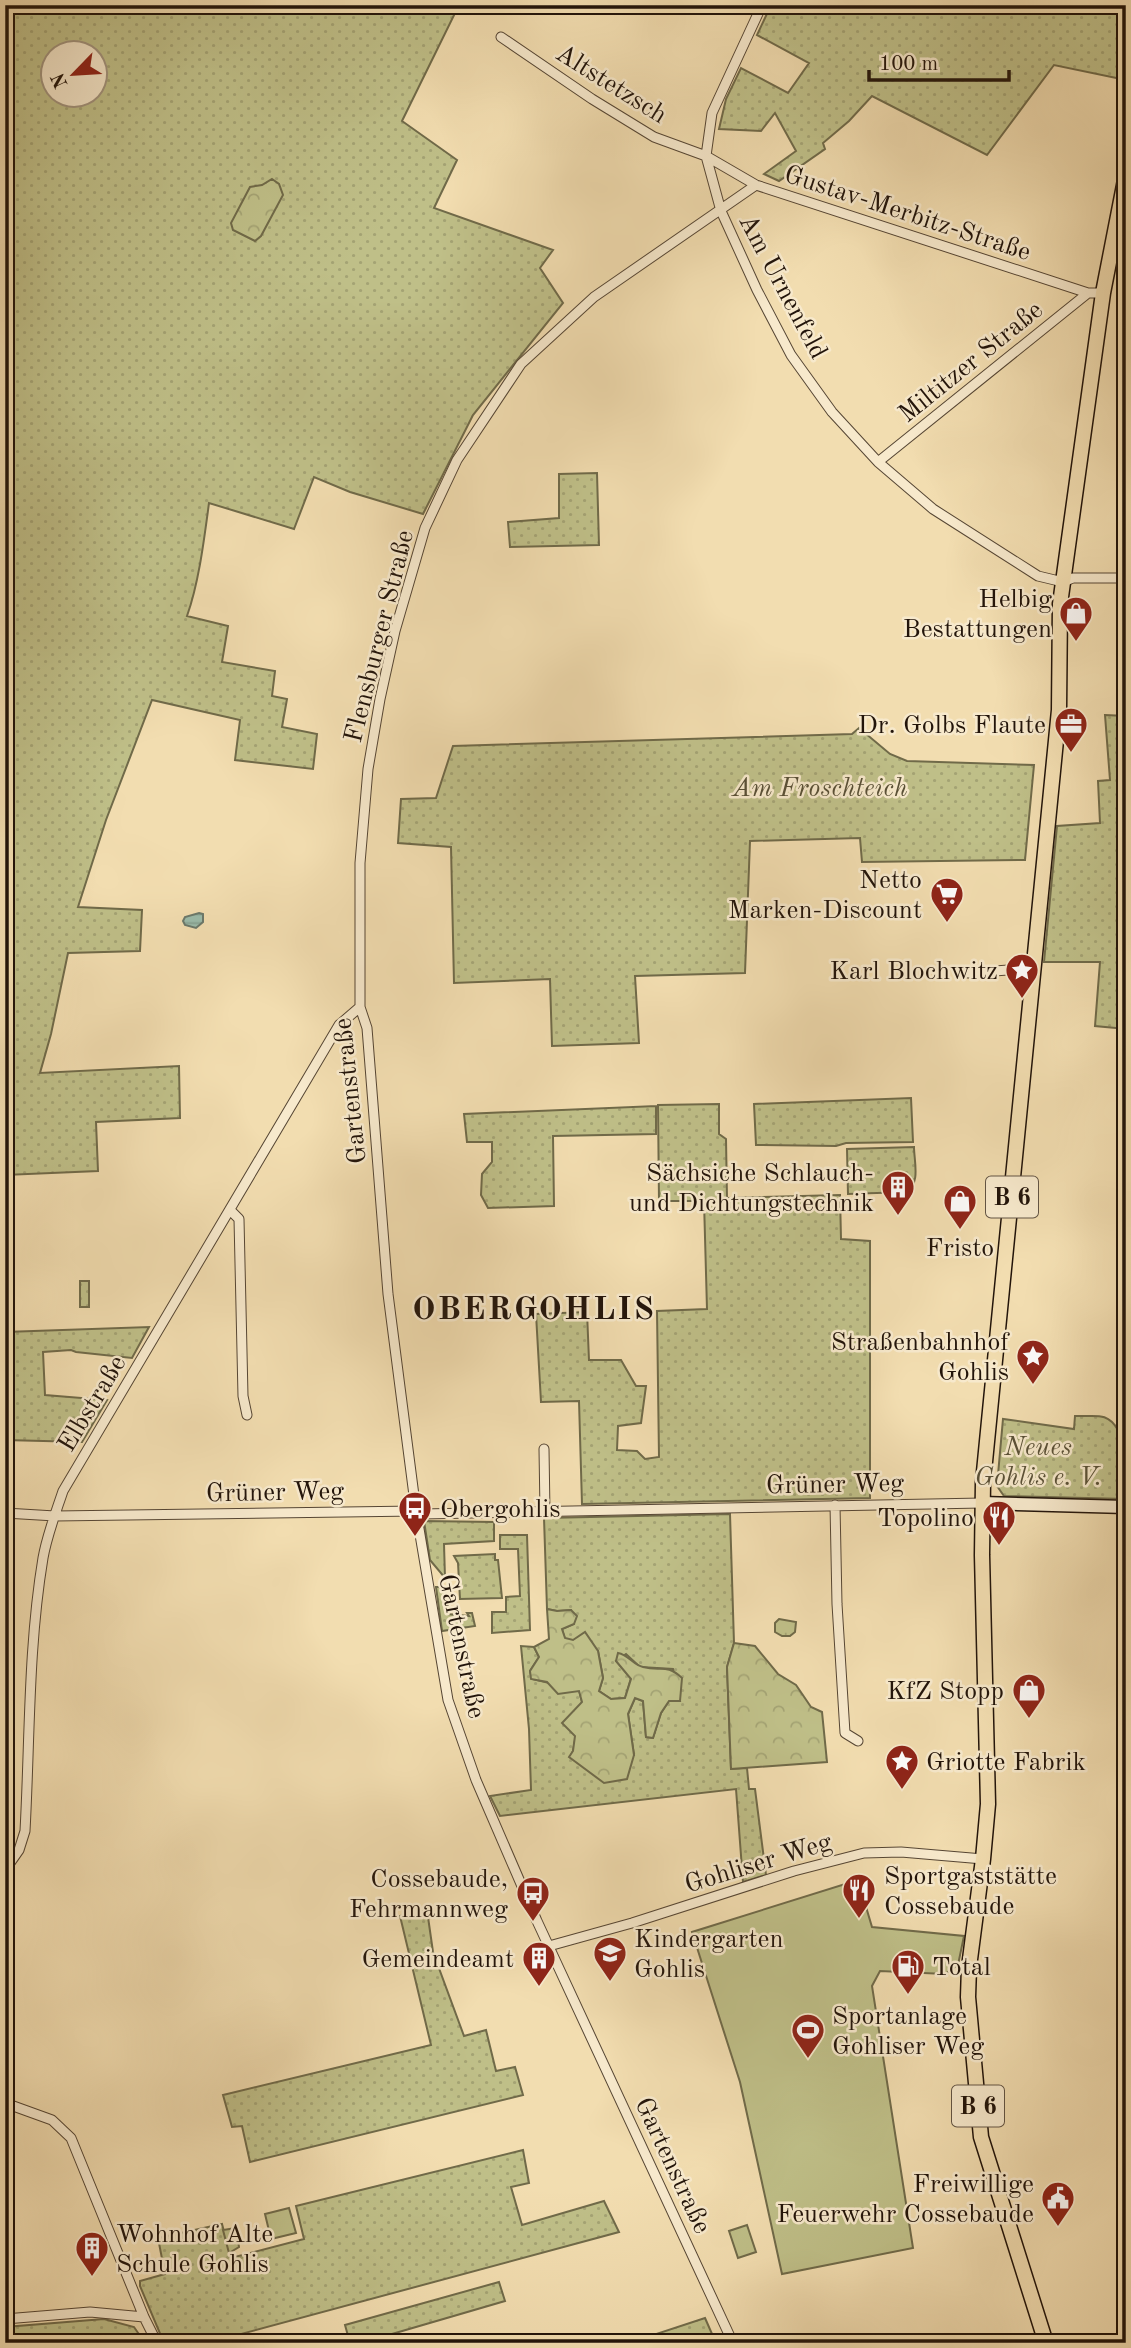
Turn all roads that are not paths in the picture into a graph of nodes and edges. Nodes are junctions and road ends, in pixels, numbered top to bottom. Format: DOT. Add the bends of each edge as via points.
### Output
graph roads {
  1 [pos="762,5"];
  2 [pos="501,37"];
  3 [pos="706,156"];
  4 [pos="1126,175"];
  5 [pos="756,185"];
  6 [pos="721,211"];
  7 [pos="1095,293"];
  8 [pos="878,462"];
  9 [pos="1126,578"];
  10 [pos="1063,582"];
  11 [pos="1034,968"];
  12 [pos="968,973"];
  13 [pos="360,988"];
  14 [pos="360,1007"];
  15 [pos="230,1210"];
  16 [pos="247,1416"];
  17 [pos="544,1450"];
  18 [pos="982,1503"];
  19 [pos="835,1505"];
  20 [pos="1126,1507"];
  21 [pos="416,1511"];
  22 [pos="545,1512"];
  23 [pos="5,1513"];
  24 [pos="55,1516"];
  25 [pos="858,1741"];
  26 [pos="984,1860"];
  27 [pos="5,1870"];
  28 [pos="549,1946"];
  29 [pos="5,2103"];
  30 [pos="144,2317"];
  31 [pos="5,2319"];
  32 [pos="157,2343"];
  33 [pos="733,2343"];
  34 [pos="1046,2343"];
  1 -- 3 [label="street" via="712,113"];
  2 -- 3 [label="street, Altstetzsch" via="654,137"];
  3 -- 5 [label="street, Gustav-Merbitz-Straße"];
  3 -- 6 [label="street, Am Urnenfeld"];
  4 -- 7 [label="main road, B 6"];
  5 -- 6 [label="street, Flensburger Straße"];
  5 -- 7 [label="street, Gustav-Merbitz-Straße"];
  6 -- 8 [label="street, Am Urnenfeld" via="792,355 832,412"];
  6 -- 13 [label="street, Flensburger Straße" via="594,297 521,364 457,460 442,491 412,570 371,748 360,863"];
  7 -- 8 [label="street, Miltitzer Straße"];
  7 -- 10 [label="main road, B 6"];
  8 -- 10 [label="street, Am Urnenfeld" via="933,509 1038,576"];
  9 -- 10 [label="street, Am Urnenfeld"];
  10 -- 11 [label="main road, B 6" via="1059,710"];
  11 -- 12 [label="street"];
  11 -- 18 [label="main road, B 6"];
  13 -- 14 [label="street, Gartenstraße"];
  14 -- 15 [label="street, Elbstraße" via="340,1025"];
  14 -- 21 [label="street, Gartenstraße" via="367,1028 388,1296"];
  15 -- 16 [label="street" via="239,1219"];
  15 -- 24 [label="street, Elbstraße" via="63,1491"];
  17 -- 22 [label="street"];
  18 -- 19 [label="street, Grüner Weg"];
  18 -- 20 [label="street, Grüner Weg"];
  18 -- 26 [label="main road, B 6" via="988,1804"];
  19 -- 22 [label="street, Grüner Weg"];
  19 -- 25 [label="street" via="845,1733"];
  21 -- 22 [label="street, Grüner Weg"];
  21 -- 24 [label="street, Grüner Weg"];
  21 -- 28 [label="street, Gartenstraße" via="449,1700 476,1780"];
  23 -- 24 [label="street, Grüner Weg"];
  24 -- 27 [label="street, Elbstraße" via="44,1555 31,1671 25,1831"];
  26 -- 28 [label="street, Gohliser Weg" via="901,1852 847,1856"];
  26 -- 34 [label="main road, B 6" via="968,1997 981,2137"];
  28 -- 33 [label="street, Gartenstraße"];
  29 -- 30 [label="street" via="52,2120 71,2138"];
  30 -- 31 [label="street" via="90,2312"];
  30 -- 32 [label="street"];
}
